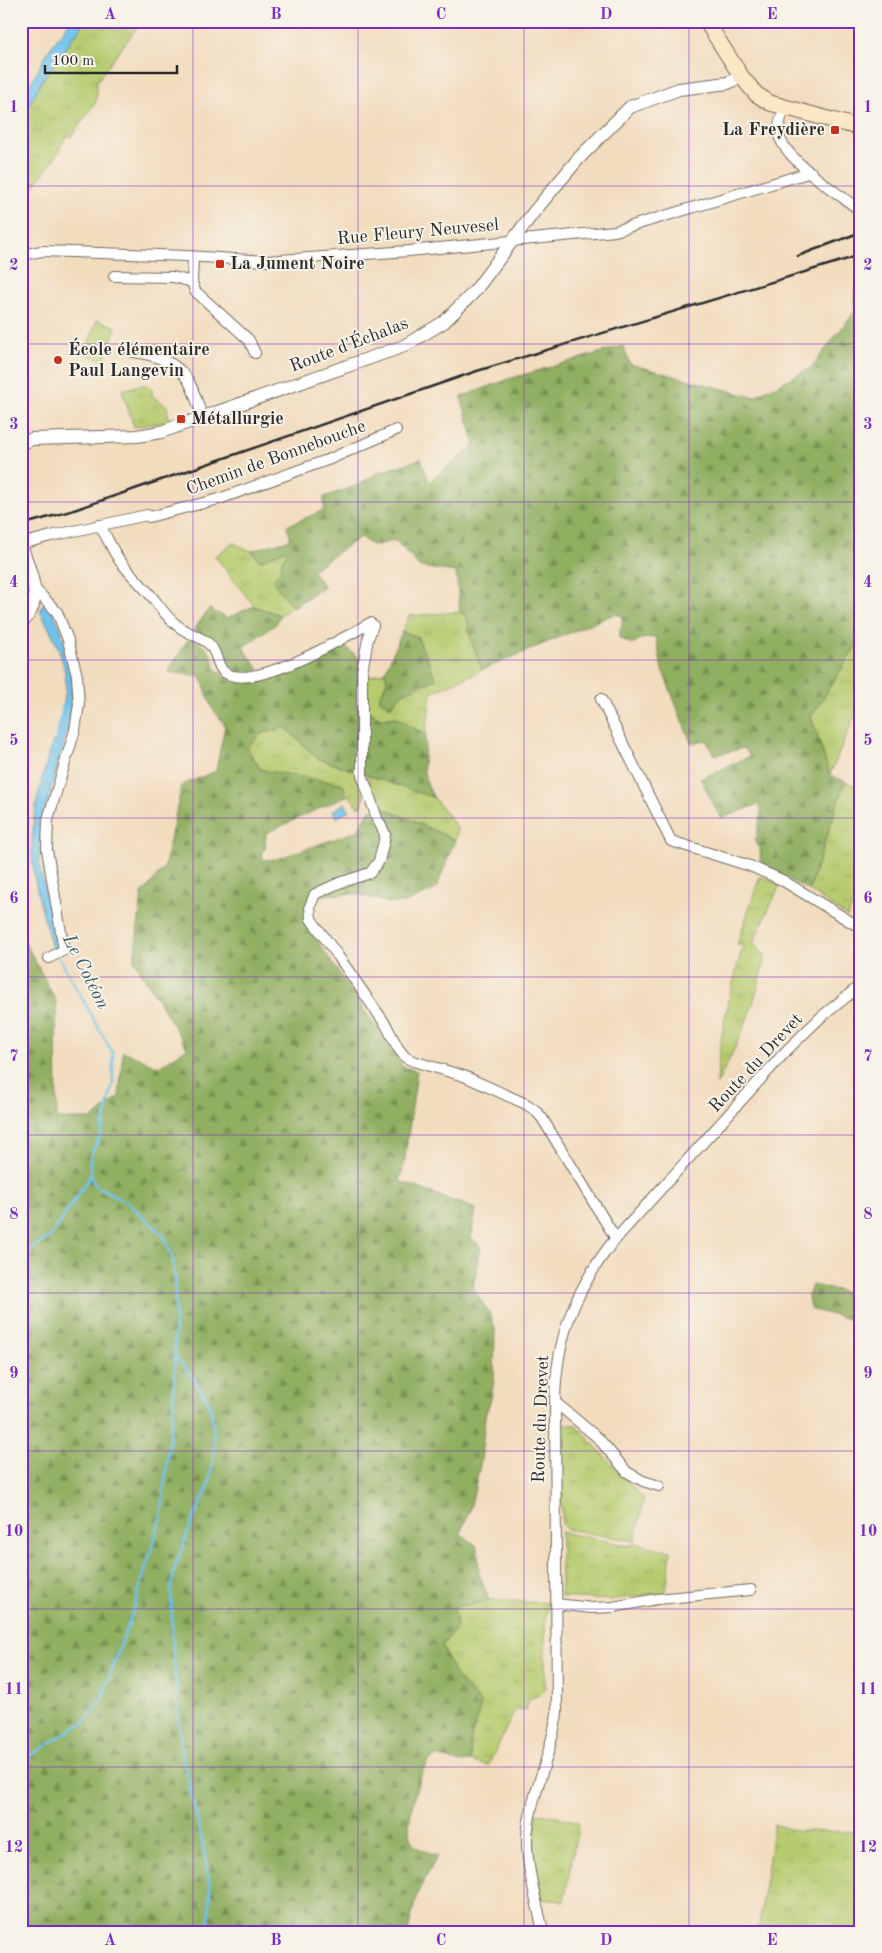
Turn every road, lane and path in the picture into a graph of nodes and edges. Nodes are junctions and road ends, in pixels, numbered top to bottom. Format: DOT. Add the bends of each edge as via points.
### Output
graph roads {
  1 [pos="706,21"];
  2 [pos="741,76"];
  3 [pos="784,108"];
  4 [pos="861,128"];
  5 [pos="810,172"];
  6 [pos="861,211"];
  7 [pos="512,240"];
  8 [pos="21,255"];
  9 [pos="194,257"];
  10 [pos="114,276"];
  11 [pos="192,282"];
  12 [pos="133,352"];
  13 [pos="255,353"];
  14 [pos="203,418"];
  15 [pos="396,430"];
  16 [pos="21,444"];
  17 [pos="99,525"];
  18 [pos="21,545"];
  19 [pos="35,589"];
  20 [pos="21,623"];
  21 [pos="600,698"];
  22 [pos="861,928"];
  23 [pos="49,958"];
  24 [pos="861,986"];
  25 [pos="616,1239"];
  26 [pos="555,1402"];
  27 [pos="659,1486"];
  28 [pos="751,1590"];
  29 [pos="556,1604"];
  30 [pos="543,1932"];
  1 -- 2 [label="main road"];
  2 -- 3 [label="main road" via="756,94"];
  2 -- 7 [label="street, Route d'Échalas" via="728,83 679,89 630,107 578,158"];
  3 -- 4 [label="main road"];
  3 -- 5 [label="street" via="779,126 780,138 786,151"];
  5 -- 6 [label="street"];
  5 -- 7 [label="street, Rue Fleury Neuvesel" via="615,231"];
  7 -- 9 [label="street, Rue Fleury Neuvesel" via="266,261"];
  7 -- 14 [label="street, Route d'Échalas" via="475,291 444,322 404,346"];
  8 -- 9 [label="street, Rue Fleury Neuvesel" via="42,251"];
  9 -- 11 [label="street"];
  10 -- 11 [label="street" via="173,277"];
  11 -- 13 [label="street" via="195,291 249,340"];
  12 -- 14 [label="street" via="148,353 177,368 188,380"];
  14 -- 16 [label="street, Route d'Échalas" via="137,436 32,438"];
  15 -- 17 [label="street, Chemin de Bonnebouche" via="330,459 219,499 149,517"];
  17 -- 18 [label="street, Chemin de Bonnebouche"];
  17 -- 25 [label="street" via="133,577 178,626 213,648 224,672 239,676 292,664 370,623 373,625 362,671 362,775 386,834 379,861 370,873 315,894 310,906 311,920 406,1057 464,1076 535,1110"];
  18 -- 19 [label="street"];
  19 -- 20 [label="street" via="33,608"];
  19 -- 23 [label="street" via="57,612 63,626 77,676 80,704 48,819 47,850 64,950"];
  21 -- 22 [label="street" via="671,841 750,866 782,880"];
  24 -- 25 [label="street, Route du Drevet" via="820,1018 788,1049"];
  25 -- 26 [label="street, Route du Drevet" via="598,1262 569,1316 561,1343"];
  26 -- 27 [label="street" via="598,1438 627,1472"];
  26 -- 29 [label="street, Route du Drevet"];
  28 -- 29 [label="street" via="658,1598 613,1607"];
  29 -- 30 [label="street, Route du Drevet" via="556,1718 527,1836 529,1864"];
}
